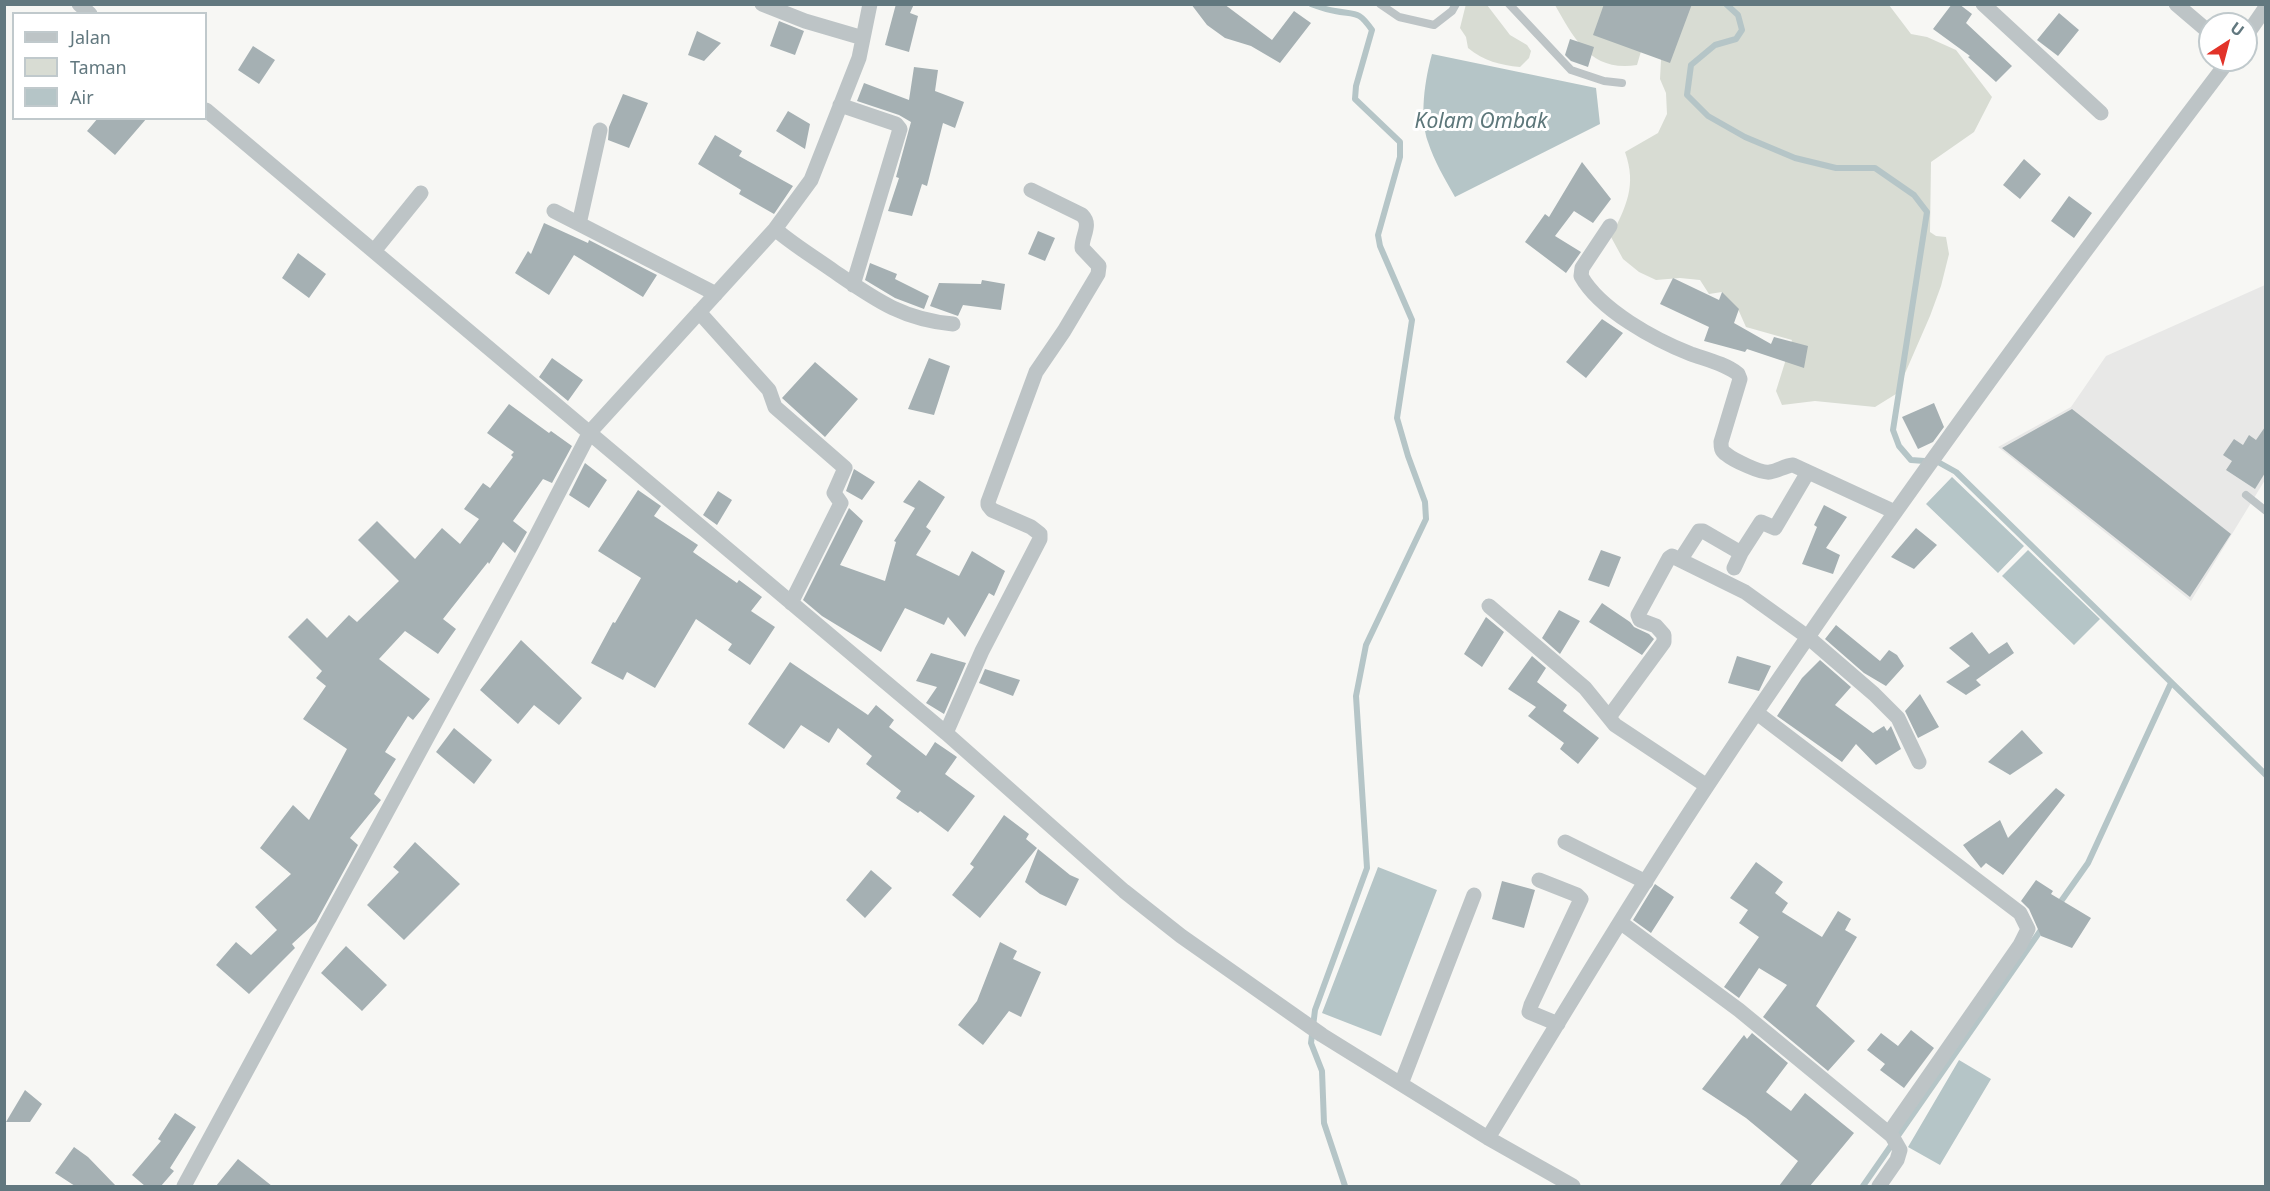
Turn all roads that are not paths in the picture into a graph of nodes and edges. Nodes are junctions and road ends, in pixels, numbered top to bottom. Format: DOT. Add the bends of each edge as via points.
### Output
graph roads {
  1 [pos="762,4"];
  2 [pos="870,4"];
  3 [pos="1380,4"];
  4 [pos="1456,4"];
  5 [pos="1509,4"];
  6 [pos="1983,4"];
  7 [pos="2176,4"];
  8 [pos="2198,23"];
  9 [pos="863,38"];
  10 [pos="2220,72"];
  11 [pos="1622,83"];
  12 [pos="840,105"];
  13 [pos="207,111"];
  14 [pos="2101,113"];
  15 [pos="600,130"];
  16 [pos="1031,190"];
  17 [pos="421,193"];
  18 [pos="554,211"];
  19 [pos="579,224"];
  20 [pos="1610,226"];
  21 [pos="775,229"];
  22 [pos="374,251"];
  23 [pos="853,285"];
  24 [pos="716,294"];
  25 [pos="699,312"];
  26 [pos="953,324"];
  27 [pos="590,432"];
  28 [pos="1808,472"];
  29 [pos="2246,495"];
  30 [pos="2265,511"];
  31 [pos="1895,512"];
  32 [pos="1742,554"];
  33 [pos="1681,560"];
  34 [pos="1734,568"];
  35 [pos="792,603"];
  36 [pos="1489,606"];
  37 [pos="1809,638"];
  38 [pos="1757,713"];
  39 [pos="1609,717"];
  40 [pos="946,733"];
  41 [pos="1919,762"];
  42 [pos="1707,786"];
  43 [pos="1565,842"];
  44 [pos="1539,880"];
  45 [pos="1646,882"];
  46 [pos="1474,895"];
  47 [pos="1620,922"];
  48 [pos="1558,1024"];
  49 [pos="1401,1084"];
  50 [pos="1488,1138"];
  51 [pos="1893,1138"];
  52 [pos="184,1186"];
  53 [pos="1573,1186"];
  54 [pos="1879,1186"];
  1 -- 9 [label="street"];
  2 -- 9 [label="street"];
  3 -- 4 [label="lane" via="1399,16 1434,25"];
  5 -- 11 [label="lane" via="1571,70"];
  6 -- 14 [label="street"];
  7 -- 8 [label="street"];
  9 -- 12 [label="street"];
  10 -- 31 [label="street"];
  12 -- 21 [label="street" via="811,180"];
  12 -- 23 [label="street" via="896,124 900,129"];
  13 -- 22 [label="street"];
  15 -- 19 [label="street"];
  16 -- 40 [label="street" via="1087,220 1082,248 1099,266 1098,274 1036,372 988,501 992,510 1031,527 1040,539 981,651"];
  17 -- 22 [label="street"];
  18 -- 19 [label="street"];
  19 -- 24 [label="street"];
  20 -- 28 [label="street" via="1582,268 1585,284 1633,326 1738,374 1740,379 1721,441 1725,454 1761,472 1793,465"];
  21 -- 23 [label="street"];
  21 -- 24 [label="street"];
  22 -- 27 [label="street"];
  23 -- 26 [label="street" via="914,318"];
  24 -- 25 [label="street"];
  25 -- 27 [label="street"];
  25 -- 35 [label="street" via="769,390 775,407 845,468 834,493 841,504"];
  27 -- 35 [label="street"];
  27 -- 52 [label="street"];
  28 -- 31 [label="street"];
  28 -- 32 [label="street" via="1775,528 1761,522"];
  29 -- 30 [label="lane"];
  31 -- 37 [label="street"];
  32 -- 33 [label="street" via="1699,531"];
  32 -- 34 [label="street"];
  33 -- 37 [label="street" via="1745,591"];
  33 -- 39 [label="street" via="1669,558 1638,615 1640,620 1656,626 1664,635 1664,642"];
  35 -- 40 [label="street"];
  36 -- 39 [label="street" via="1585,688"];
  37 -- 38 [label="street"];
  37 -- 41 [label="street" via="1898,718"];
  38 -- 42 [label="street"];
  38 -- 51 [label="street" via="2020,913 2028,929"];
  39 -- 42 [label="street"];
  40 -- 49 [label="street" via="1124,891 1181,936 1307,1025"];
  42 -- 45 [label="street"];
  43 -- 45 [label="street"];
  44 -- 48 [label="street" via="1581,899 1529,1012"];
  45 -- 47 [label="street"];
  46 -- 49 [label="street"];
  47 -- 48 [label="street"];
  47 -- 51 [label="street" via="1748,1017"];
  48 -- 50 [label="street"];
  49 -- 50 [label="street"];
  50 -- 53 [label="street"];
  51 -- 54 [label="street" via="1900,1150"];
}
